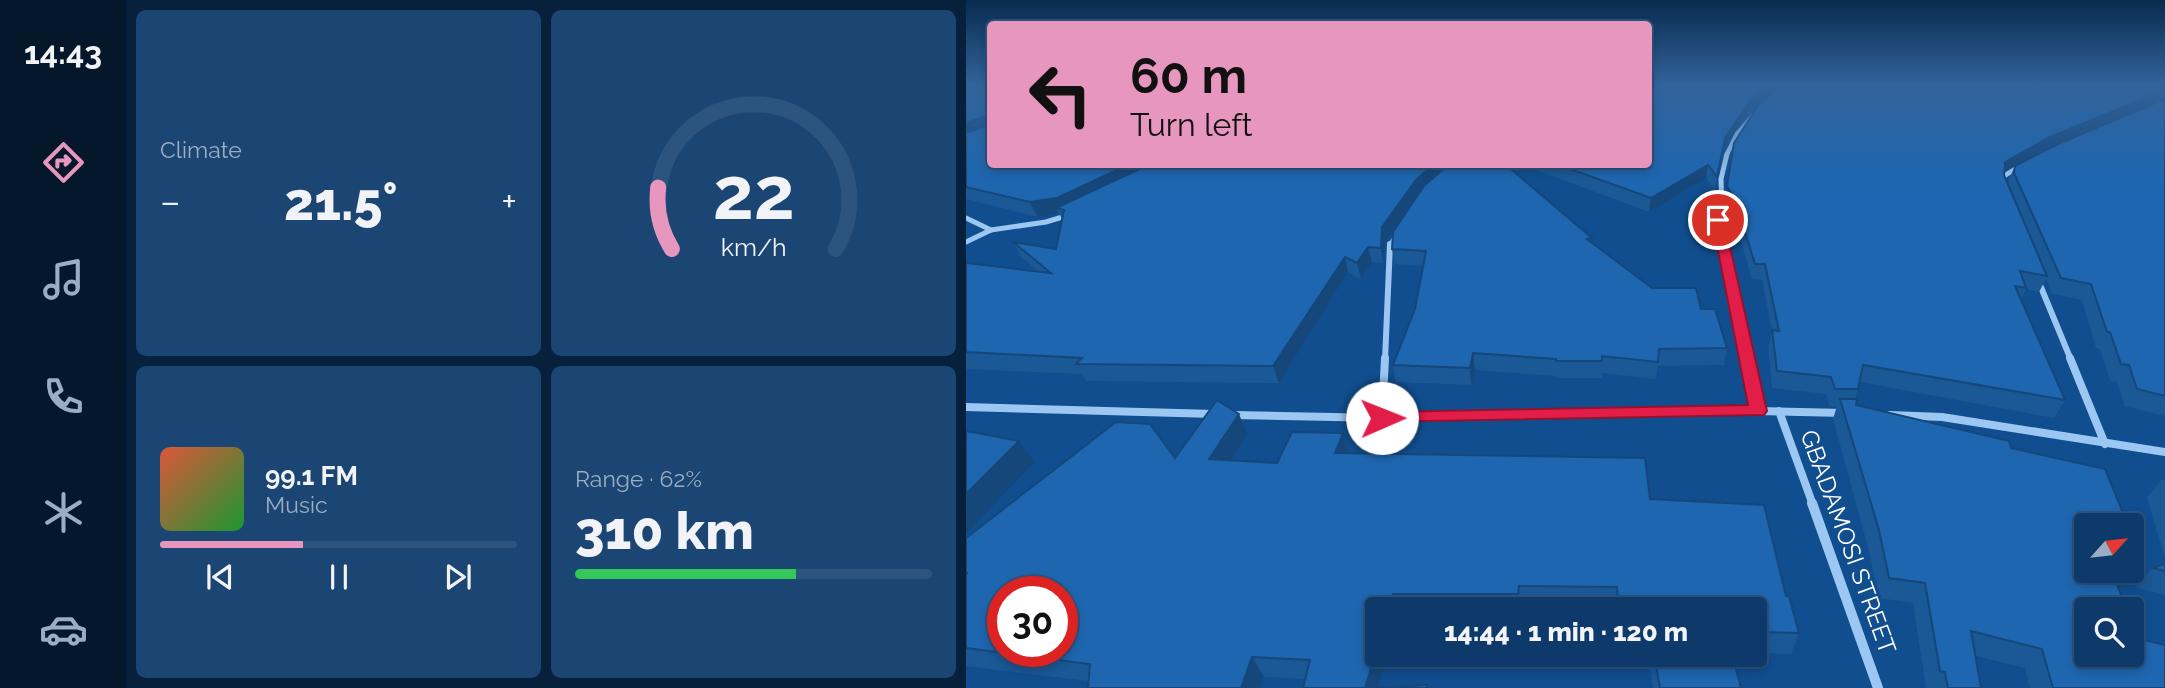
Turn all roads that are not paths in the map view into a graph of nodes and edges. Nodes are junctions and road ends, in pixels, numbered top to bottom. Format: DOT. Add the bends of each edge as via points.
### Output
graph roads {
  1 [pos="1750,117"];
  2 [pos="2025,164"];
  3 [pos="2006,194"];
  4 [pos="1076,213"];
  5 [pos="966,218"];
  6 [pos="1403,225"];
  7 [pos="991,230"];
  8 [pos="966,242"];
  9 [pos="2033,267"];
  10 [pos="966,407"];
  11 [pos="1758,411"];
  12 [pos="1779,411"];
  13 [pos="1850,413"];
  14 [pos="1876,414"];
  15 [pos="1382,418"];
  16 [pos="2105,444"];
  17 [pos="2165,453"];
  18 [pos="1878,688"];
  1 -- 11 [label="street" via="1727,153 1718,220"];
  2 -- 3 [label="street" via="2004,176"];
  4 -- 7 [label="street"];
  5 -- 7 [label="street"];
  6 -- 15 [label="street" via="1390,244"];
  7 -- 8 [label="street"];
  9 -- 16 [label="street"];
  10 -- 15 [label="street"];
  11 -- 12 [label="street"];
  11 -- 15 [label="street"];
  12 -- 13 [label="street"];
  12 -- 18 [label="street, GBADAMOSI STREET"];
  14 -- 16 [label="street" via="1942,417"];
  16 -- 17 [label="street"];
}
